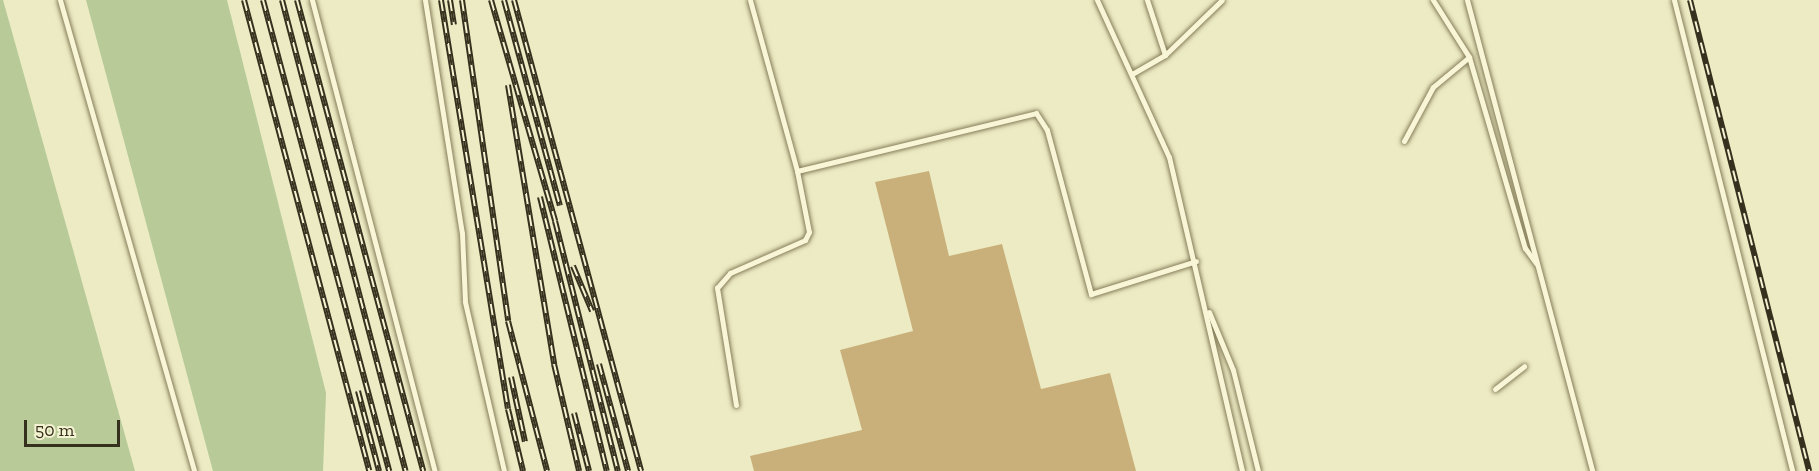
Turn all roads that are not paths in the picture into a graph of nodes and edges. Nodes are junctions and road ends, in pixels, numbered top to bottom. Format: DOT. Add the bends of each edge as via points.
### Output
graph roads {
  1 [pos="60,0"];
  2 [pos="312,0"];
  3 [pos="425,0"];
  4 [pos="750,0"];
  5 [pos="1097,0"];
  6 [pos="1147,0"];
  7 [pos="1222,0"];
  8 [pos="1433,0"];
  9 [pos="1467,0"];
  10 [pos="1674,0"];
  11 [pos="1165,55"];
  12 [pos="1469,57"];
  13 [pos="1132,74"];
  14 [pos="1404,141"];
  15 [pos="797,171"];
  16 [pos="1196,261"];
  17 [pos="1536,263"];
  18 [pos="1208,310"];
  19 [pos="1524,366"];
  20 [pos="1495,389"];
  21 [pos="736,405"];
  22 [pos="194,471"];
  23 [pos="435,471"];
  24 [pos="504,471"];
  25 [pos="1242,471"];
  26 [pos="1258,471"];
  27 [pos="1592,471"];
  28 [pos="1792,471"];
  1 -- 22 [label="lane"];
  2 -- 23 [label="lane"];
  3 -- 24 [label="lane" via="462,233 465,303"];
  4 -- 15 [label="lane"];
  5 -- 13 [label="lane"];
  6 -- 11 [label="lane"];
  7 -- 11 [label="lane"];
  8 -- 12 [label="lane"];
  9 -- 17 [label="lane"];
  10 -- 28 [label="lane"];
  11 -- 13 [label="lane"];
  12 -- 14 [label="lane" via="1433,87"];
  12 -- 17 [label="lane" via="1525,249"];
  13 -- 16 [label="lane" via="1159,127"];
  15 -- 16 [label="lane" via="1036,113 1047,130 1091,294"];
  15 -- 21 [label="lane" via="809,232 805,240 730,273 717,288 715,305"];
  16 -- 18 [label="lane"];
  17 -- 27 [label="lane"];
  18 -- 25 [label="lane" via="1208,338"];
  18 -- 26 [label="lane" via="1222,333"];
  19 -- 20 [label="lane"];
}
